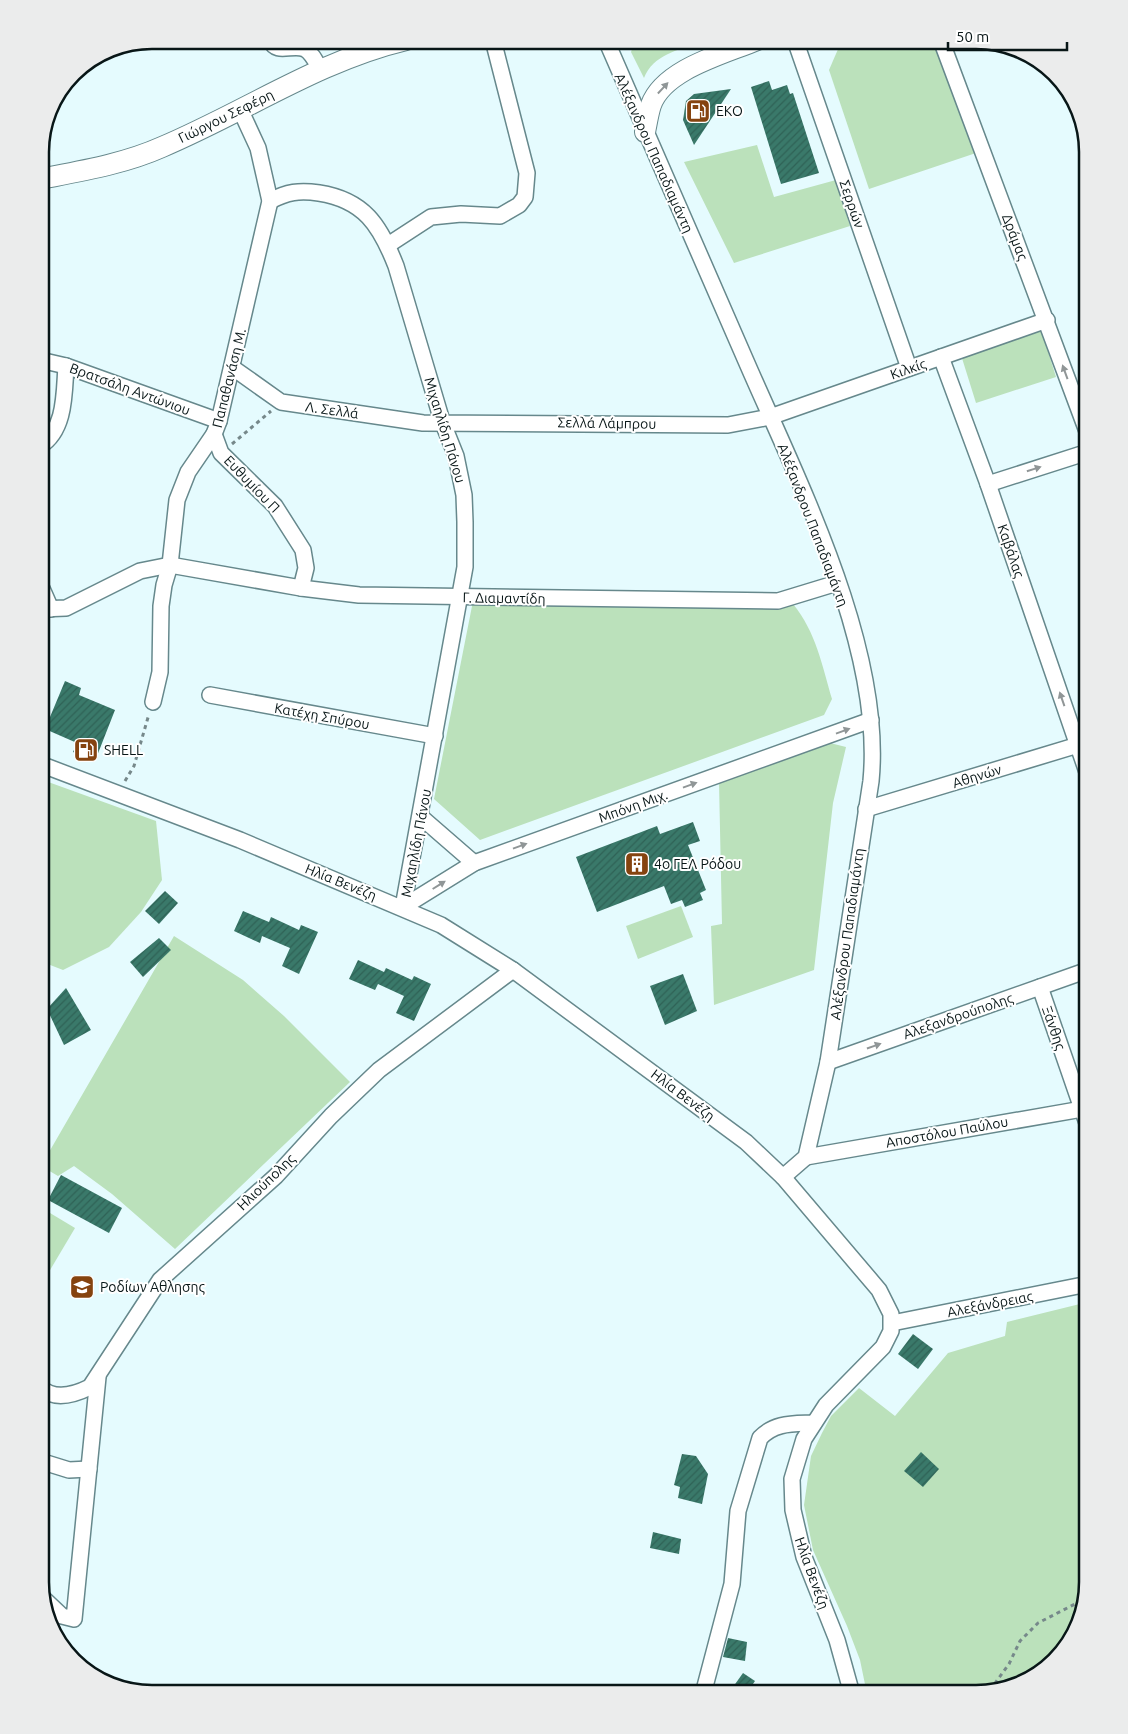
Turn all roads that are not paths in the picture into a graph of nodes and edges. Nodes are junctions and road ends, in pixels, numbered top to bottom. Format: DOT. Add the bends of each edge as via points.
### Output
graph roads {
  1 [pos="302,49"];
  2 [pos="369,49"];
  3 [pos="495,49"];
  4 [pos="610,49"];
  5 [pos="737,49"];
  6 [pos="798,49"];
  7 [pos="944,49"];
  8 [pos="320,69"];
  9 [pos="240,109"];
  10 [pos="645,132"];
  11 [pos="49,177"];
  12 [pos="270,201"];
  13 [pos="388,245"];
  14 [pos="1047,320"];
  15 [pos="941,357"];
  16 [pos="49,362"];
  17 [pos="66,366"];
  18 [pos="233,368"];
  19 [pos="909,368"];
  20 [pos="1079,409"];
  21 [pos="770,417"];
  22 [pos="442,421"];
  23 [pos="217,428"];
  24 [pos="49,437"];
  25 [pos="1079,455"];
  26 [pos="988,484"];
  27 [pos="170,565"];
  28 [pos="837,582"];
  29 [pos="302,588"];
  30 [pos="458,597"];
  31 [pos="49,609"];
  32 [pos="210,695"];
  33 [pos="153,702"];
  34 [pos="871,720"];
  35 [pos="1079,733"];
  36 [pos="435,736"];
  37 [pos="1079,745"];
  38 [pos="49,768"];
  39 [pos="866,809"];
  40 [pos="422,817"];
  41 [pos="474,863"];
  42 [pos="403,907"];
  43 [pos="513,970"];
  44 [pos="1079,973"];
  45 [pos="1040,987"];
  46 [pos="828,1062"];
  47 [pos="1079,1092"];
  48 [pos="1079,1109"];
  49 [pos="806,1157"];
  50 [pos="783,1177"];
  51 [pos="1079,1286"];
  52 [pos="892,1323"];
  53 [pos="98,1375"];
  54 [pos="49,1393"];
  55 [pos="814,1423"];
  56 [pos="49,1464"];
  57 [pos="89,1469"];
  58 [pos="52,1606"];
  59 [pos="705,1685"];
  60 [pos="850,1685"];
  1 -- 8 [label="street"];
  2 -- 8 [label="main road, Γιώργου Σεφέρη"];
  3 -- 13 [label="street" via="527,173 525,197 519,205 500,216 461,214 431,217"];
  4 -- 10 [label="street, Αλέξανδρου Παπαδιαμάντη"];
  10 -- 5 [label="main road, one-way" via="657,94 676,76"];
  6 -- 19 [label="street, Σερρών"];
  7 -- 14 [label="street, Δράμας"];
  8 -- 9 [label="main road, Γιώργου Σεφέρη"];
  9 -- 11 [label="main road, Γιώργου Σεφέρη" via="162,148"];
  9 -- 12 [label="street, Παπαθανάση Μ." via="258,148"];
  10 -- 21 [label="street, Αλέξανδρου Παπαδιαμάντη"];
  12 -- 13 [label="street, Μιχαηλίδη Πάνου" via="289,192 347,199 371,219"];
  12 -- 18 [label="street, Παπαθανάση Μ."];
  13 -- 22 [label="street, Μιχαηλίδη Πάνου"];
  14 -- 15 [label="street, Κιλκίς"];
  20 -- 14 [label="street, Δράμας, one-way"];
  15 -- 19 [label="street, Κιλκίς"];
  15 -- 26 [label="street, Καβάλας"];
  16 -- 17 [label="street, Βρατσάλη Αντώνιου"];
  17 -- 23 [label="street, Βρατσάλη Αντώνιου"];
  17 -- 24 [label="street" via="62,415"];
  18 -- 22 [label="street, Λ. Σελλά" via="281,402 423,423"];
  18 -- 23 [label="street, Παπαθανάση Μ."];
  19 -- 21 [label="street, Κιλκίς"];
  21 -- 22 [label="street, Σελλά Λάμπρου" via="728,425"];
  21 -- 28 [label="street, Αλέξανδρου Παπαδιαμάντη"];
  22 -- 30 [label="street, Μιχαηλίδη Πάνου" via="456,456 464,494 465,567"];
  23 -- 27 [label="street, Παπαθανάση Μ." via="188,472 177,500"];
  23 -- 29 [label="street, Ευθυμίου Π" via="222,453 275,506 303,550 306,568"];
  26 -- 25 [label="street, one-way"];
  35 -- 26 [label="street, Καβάλας, one-way"];
  27 -- 29 [label="street, Γ. Διαμαντίδη"];
  27 -- 31 [label="street" via="140,571 66,608"];
  27 -- 33 [label="street, Παπαθανάση Μ." via="163,592 160,672"];
  28 -- 30 [label="street, Γ. Διαμαντίδη" via="778,601"];
  28 -- 34 [label="street, Αλέξανδρου Παπαδιαμάντη" via="860,659"];
  29 -- 30 [label="street, Γ. Διαμαντίδη" via="359,595"];
  30 -- 36 [label="street, Μιχαηλίδη Πάνου"];
  32 -- 36 [label="street, Κατέχη Σπύρου"];
  34 -- 39 [label="street, Αλέξανδρου Παπαδιαμάντη" via="873,754"];
  41 -- 34 [label="street, Μπόνη Μιχ., one-way"];
  36 -- 40 [label="street, Μιχαηλίδη Πάνου"];
  37 -- 39 [label="street, Αθηνών"];
  38 -- 42 [label="street, Ηλία Βενέζη" via="240,840"];
  39 -- 46 [label="street, Αλέξανδρου Παπαδιαμάντη"];
  40 -- 41 [label="street"];
  40 -- 42 [label="street, Μιχαηλίδη Πάνου"];
  42 -- 41 [label="street, Μπόνη Μιχ., one-way"];
  42 -- 43 [label="street, Ηλία Βενέζη" via="442,925"];
  43 -- 50 [label="street, Ηλία Βενέζη" via="746,1142"];
  43 -- 53 [label="street, Ηλιούπολης" via="380,1070 331,1116 276,1176 160,1280"];
  44 -- 45 [label="street, Αλεξανδρούπολης"];
  46 -- 45 [label="street, Αλεξανδρούπολης, one-way"];
  45 -- 47 [label="street, Ξάνθης"];
  46 -- 49 [label="street, Αλέξανδρου Παπαδιαμάντη"];
  48 -- 49 [label="street, Αποστόλου Παύλου"];
  49 -- 50 [label="street"];
  50 -- 52 [label="street, Ηλία Βενέζη" via="879,1290 889,1307"];
  51 -- 52 [label="street, Αλεξάνδρειας"];
  52 -- 55 [label="street, Ηλία Βενέζη" via="882,1347 826,1405"];
  53 -- 54 [label="street, Ηλιούπολης" via="90,1387 79,1393 62,1396"];
  53 -- 57 [label="street"];
  55 -- 59 [label="street" via="780,1424 768,1429 760,1438 738,1511 732,1584"];
  55 -- 60 [label="street, Ηλία Βενέζη" via="804,1438 795,1465 793,1510 804,1557 837,1640"];
  56 -- 57 [label="street" via="69,1470"];
  57 -- 58 [label="street" via="74,1619 62,1616"];
}
